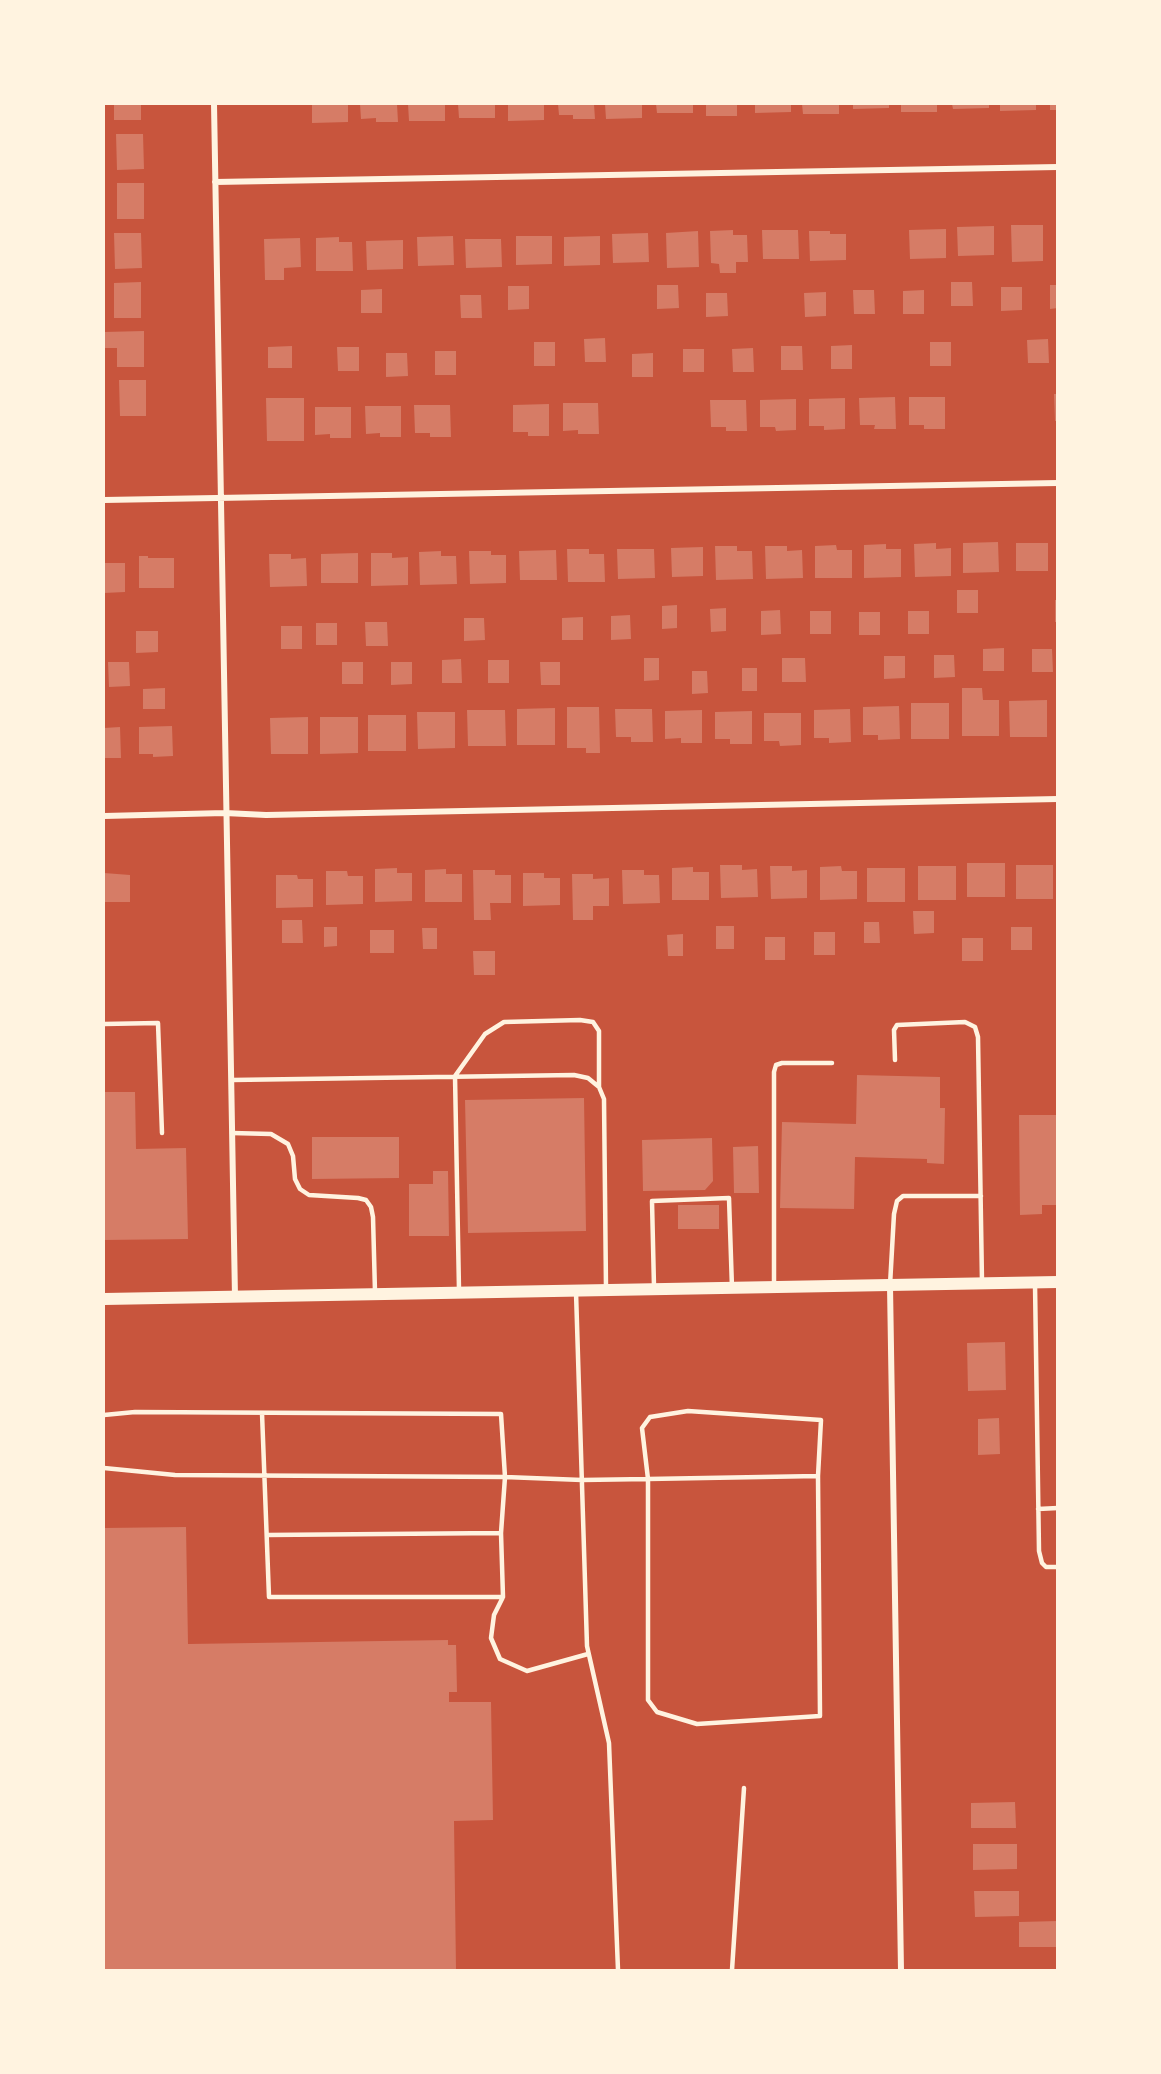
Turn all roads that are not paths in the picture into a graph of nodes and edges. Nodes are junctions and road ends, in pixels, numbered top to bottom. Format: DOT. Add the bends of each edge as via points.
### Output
graph roads {
  1 [pos="214,104"];
  2 [pos="1058,167"];
  3 [pos="215,182"];
  4 [pos="1058,483"];
  5 [pos="221,497"];
  6 [pos="104,500"];
  7 [pos="1058,799"];
  8 [pos="225,813"];
  9 [pos="104,816"];
  10 [pos="104,1024"];
  11 [pos="895,1060"];
  12 [pos="832,1063"];
  13 [pos="455,1076"];
  14 [pos="232,1080"];
  15 [pos="599,1087"];
  16 [pos="162,1133"];
  17 [pos="232,1133"];
  18 [pos="981,1196"];
  19 [pos="1058,1281"];
  20 [pos="982,1282"];
  21 [pos="1035,1282"];
  22 [pos="890,1285"];
  23 [pos="774,1287"];
  24 [pos="732,1288"];
  25 [pos="654,1289"];
  26 [pos="606,1290"];
  27 [pos="576,1291"];
  28 [pos="460,1293"];
  29 [pos="375,1295"];
  30 [pos="235,1297"];
  31 [pos="104,1299"];
  32 [pos="262,1413"];
  33 [pos="104,1415"];
  34 [pos="104,1468"];
  35 [pos="265,1476"];
  36 [pos="818,1476"];
  37 [pos="505,1477"];
  38 [pos="648,1479"];
  39 [pos="582,1480"];
  40 [pos="1058,1508"];
  41 [pos="1038,1509"];
  42 [pos="501,1533"];
  43 [pos="267,1535"];
  44 [pos="1058,1567"];
  45 [pos="503,1597"];
  46 [pos="588,1653"];
  47 [pos="744,1788"];
  48 [pos="618,1971"];
  49 [pos="732,1971"];
  50 [pos="901,1971"];
  1 -- 3 [label="street"];
  2 -- 3 [label="street"];
  3 -- 5 [label="street"];
  4 -- 5 [label="street"];
  5 -- 6 [label="street"];
  5 -- 8 [label="street"];
  7 -- 8 [label="street"];
  8 -- 9 [label="street"];
  8 -- 14 [label="street"];
  10 -- 16 [label="lane" via="158,1023"];
  11 -- 18 [label="lane" via="897,1025 965,1022 975,1027"];
  12 -- 23 [label="lane" via="782,1063 776,1065 774,1072"];
  13 -- 14 [label="lane"];
  13 -- 15 [label="lane" via="574,1075 588,1078"];
  13 -- 15 [label="lane" via="485,1034 504,1022 580,1020 593,1022 599,1031"];
  13 -- 28 [label="lane"];
  14 -- 17 [label="street"];
  15 -- 26 [label="lane" via="604,1099"];
  17 -- 29 [label="lane" via="271,1134 288,1144 294,1156 295,1179 300,1190 309,1195 366,1200 373,1217"];
  17 -- 30 [label="street"];
  18 -- 20 [label="lane"];
  18 -- 22 [label="lane" via="903,1196 897,1201"];
  19 -- 21 [label="main road"];
  20 -- 21 [label="main road"];
  20 -- 22 [label="main road"];
  21 -- 41 [label="lane"];
  22 -- 23 [label="main road"];
  22 -- 50 [label="street"];
  23 -- 24 [label="main road"];
  24 -- 25 [label="main road"];
  24 -- 25 [label="lane" via="729,1198 652,1201"];
  25 -- 26 [label="main road"];
  26 -- 27 [label="main road"];
  27 -- 28 [label="main road"];
  27 -- 39 [label="lane"];
  28 -- 29 [label="main road"];
  29 -- 30 [label="main road"];
  30 -- 31 [label="main road"];
  32 -- 33 [label="lane"];
  32 -- 35 [label="lane"];
  32 -- 37 [label="lane" via="501,1414"];
  34 -- 35 [label="lane" via="175,1475"];
  35 -- 37 [label="lane"];
  35 -- 43 [label="lane"];
  36 -- 38 [label="lane"];
  36 -- 38 [label="lane" via="821,1420 688,1411 650,1417 642,1428"];
  36 -- 38 [label="lane" via="820,1716 697,1724 657,1712 648,1700"];
  37 -- 39 [label="lane"];
  37 -- 42 [label="lane"];
  38 -- 39 [label="lane"];
  39 -- 46 [label="lane"];
  40 -- 41 [label="lane"];
  41 -- 44 [label="lane" via="1040,1558 1046,1567"];
  42 -- 43 [label="lane"];
  42 -- 45 [label="lane"];
  43 -- 45 [label="lane" via="269,1597"];
  45 -- 46 [label="lane" via="494,1615 490,1638 500,1659 526,1671"];
  46 -- 48 [label="lane" via="609,1743"];
  47 -- 49 [label="lane"];
}
